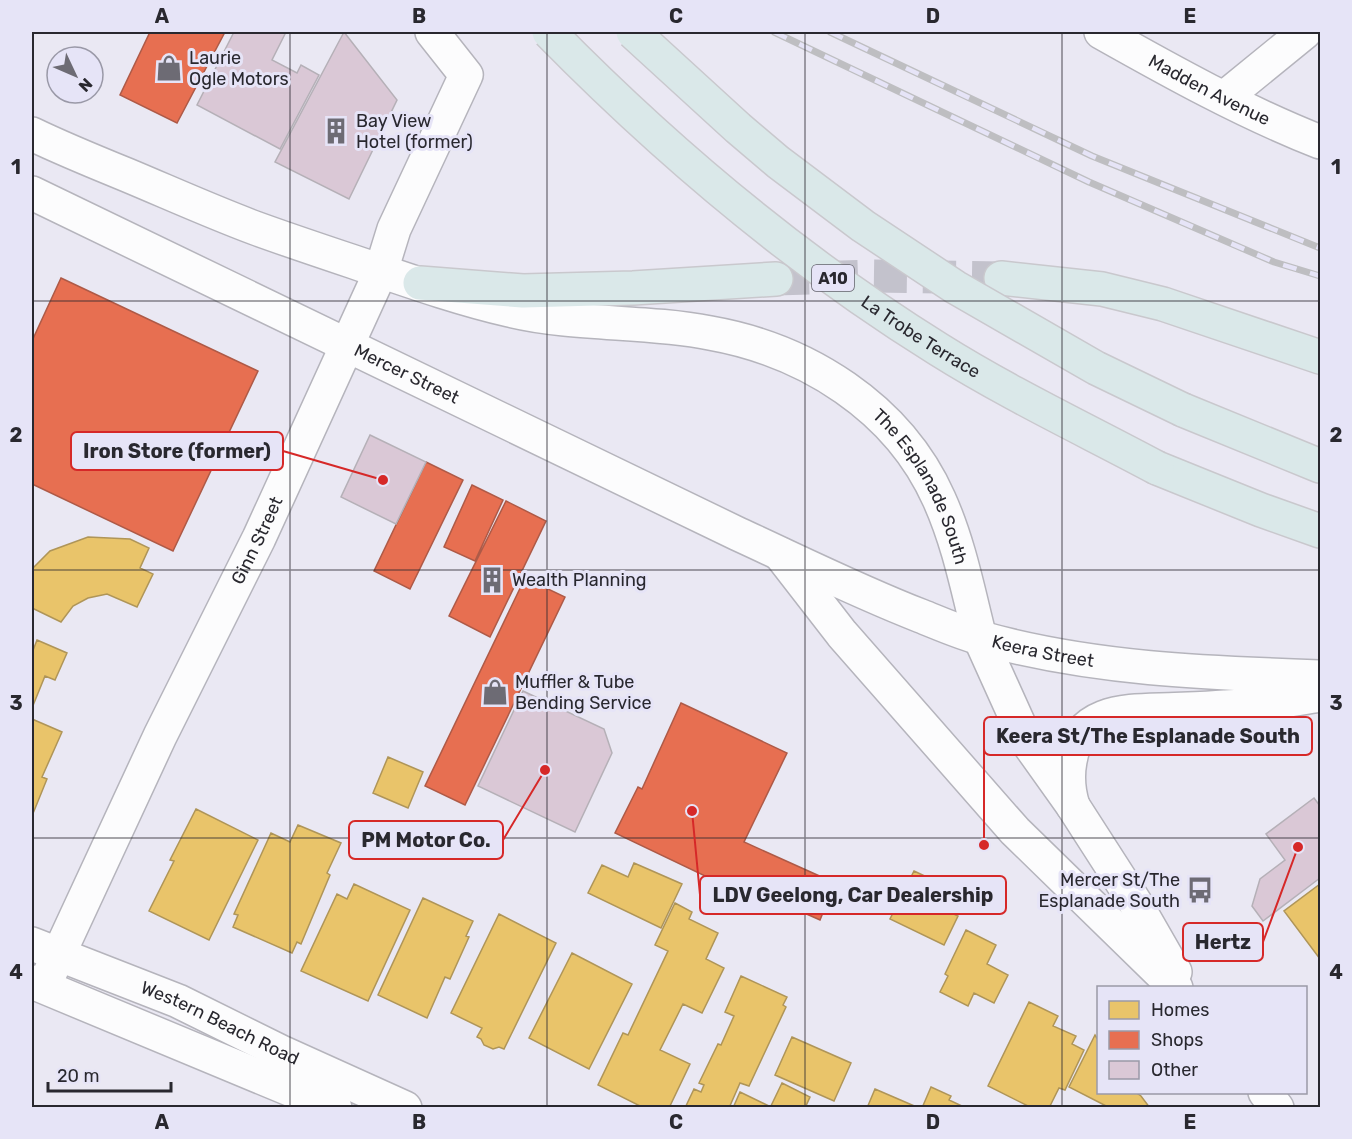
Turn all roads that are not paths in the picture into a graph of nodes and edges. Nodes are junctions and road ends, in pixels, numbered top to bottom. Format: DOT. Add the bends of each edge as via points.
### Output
graph roads {
  1 [pos="432,32"];
  2 [pos="549,32"];
  3 [pos="633,32"];
  4 [pos="1101,32"];
  5 [pos="1305,32"];
  6 [pos="1224,99"];
  7 [pos="32,134"];
  8 [pos="1320,142"];
  9 [pos="32,193"];
  10 [pos="381,271"];
  11 [pos="1001,278"];
  12 [pos="776,279"];
  13 [pos="420,283"];
  14 [pos="347,347"];
  15 [pos="1320,357"];
  16 [pos="1320,466"];
  17 [pos="1320,531"];
  18 [pos="780,554"];
  19 [pos="980,638"];
  20 [pos="1320,677"];
  21 [pos="1320,695"];
  22 [pos="1073,806"];
  23 [pos="45,949"];
  24 [pos="38,984"];
  25 [pos="1175,986"];
  26 [pos="1183,986"];
  27 [pos="1267,1094"];
  28 [pos="335,1107"];
  29 [pos="405,1107"];
  30 [pos="1277,1107"];
  1 -- 10 [label="street, Ginn Street" via="466,75 394,229"];
  2 -- 17 [label="highway, La Trobe Terrace / A10, bridge" via="653,133 760,225 871,306 940,350 1157,468"];
  3 -- 16 [label="highway, bridge" via="778,162 863,226 955,287 1096,369"];
  4 -- 6 [label="street, Madden Avenue"];
  5 -- 6 [label="street"];
  6 -- 8 [label="street, Madden Avenue"];
  7 -- 10 [label="street" via="255,228"];
  9 -- 14 [label="street, Mercer Street"];
  10 -- 13 [label="street"];
  10 -- 14 [label="street, Ginn Street"];
  11 -- 15 [label="highway" via="1102,289 1163,304"];
  12 -- 13 [label="highway" via="523,291"];
  13 -- 19 [label="street, The Esplanade South" via="542,317 674,328 738,339 793,358 840,384 875,412 927,476 950,527"];
  14 -- 18 [label="street, Mercer Street"];
  14 -- 23 [label="street, Ginn Street" via="259,538 160,736"];
  18 -- 19 [label="street, Keera Street" via="884,602"];
  18 -- 25 [label="street" via="842,633 1015,831"];
  19 -- 20 [label="street, Keera Street" via="1052,654 1176,672"];
  19 -- 22 [label="street, The Esplanade South" via="1026,740"];
  21 -- 22 [label="street" via="1227,707 1124,711 1101,717 1078,738 1071,755 1069,789"];
  22 -- 26 [label="street, The Esplanade South"];
  23 -- 24 [label="street, Ginn Street"];
  23 -- 29 [label="street, Western Beach Road" via="177,1001"];
  24 -- 28 [label="street, Western Beach Road"];
  27 -- 30 [label="street"];
}
